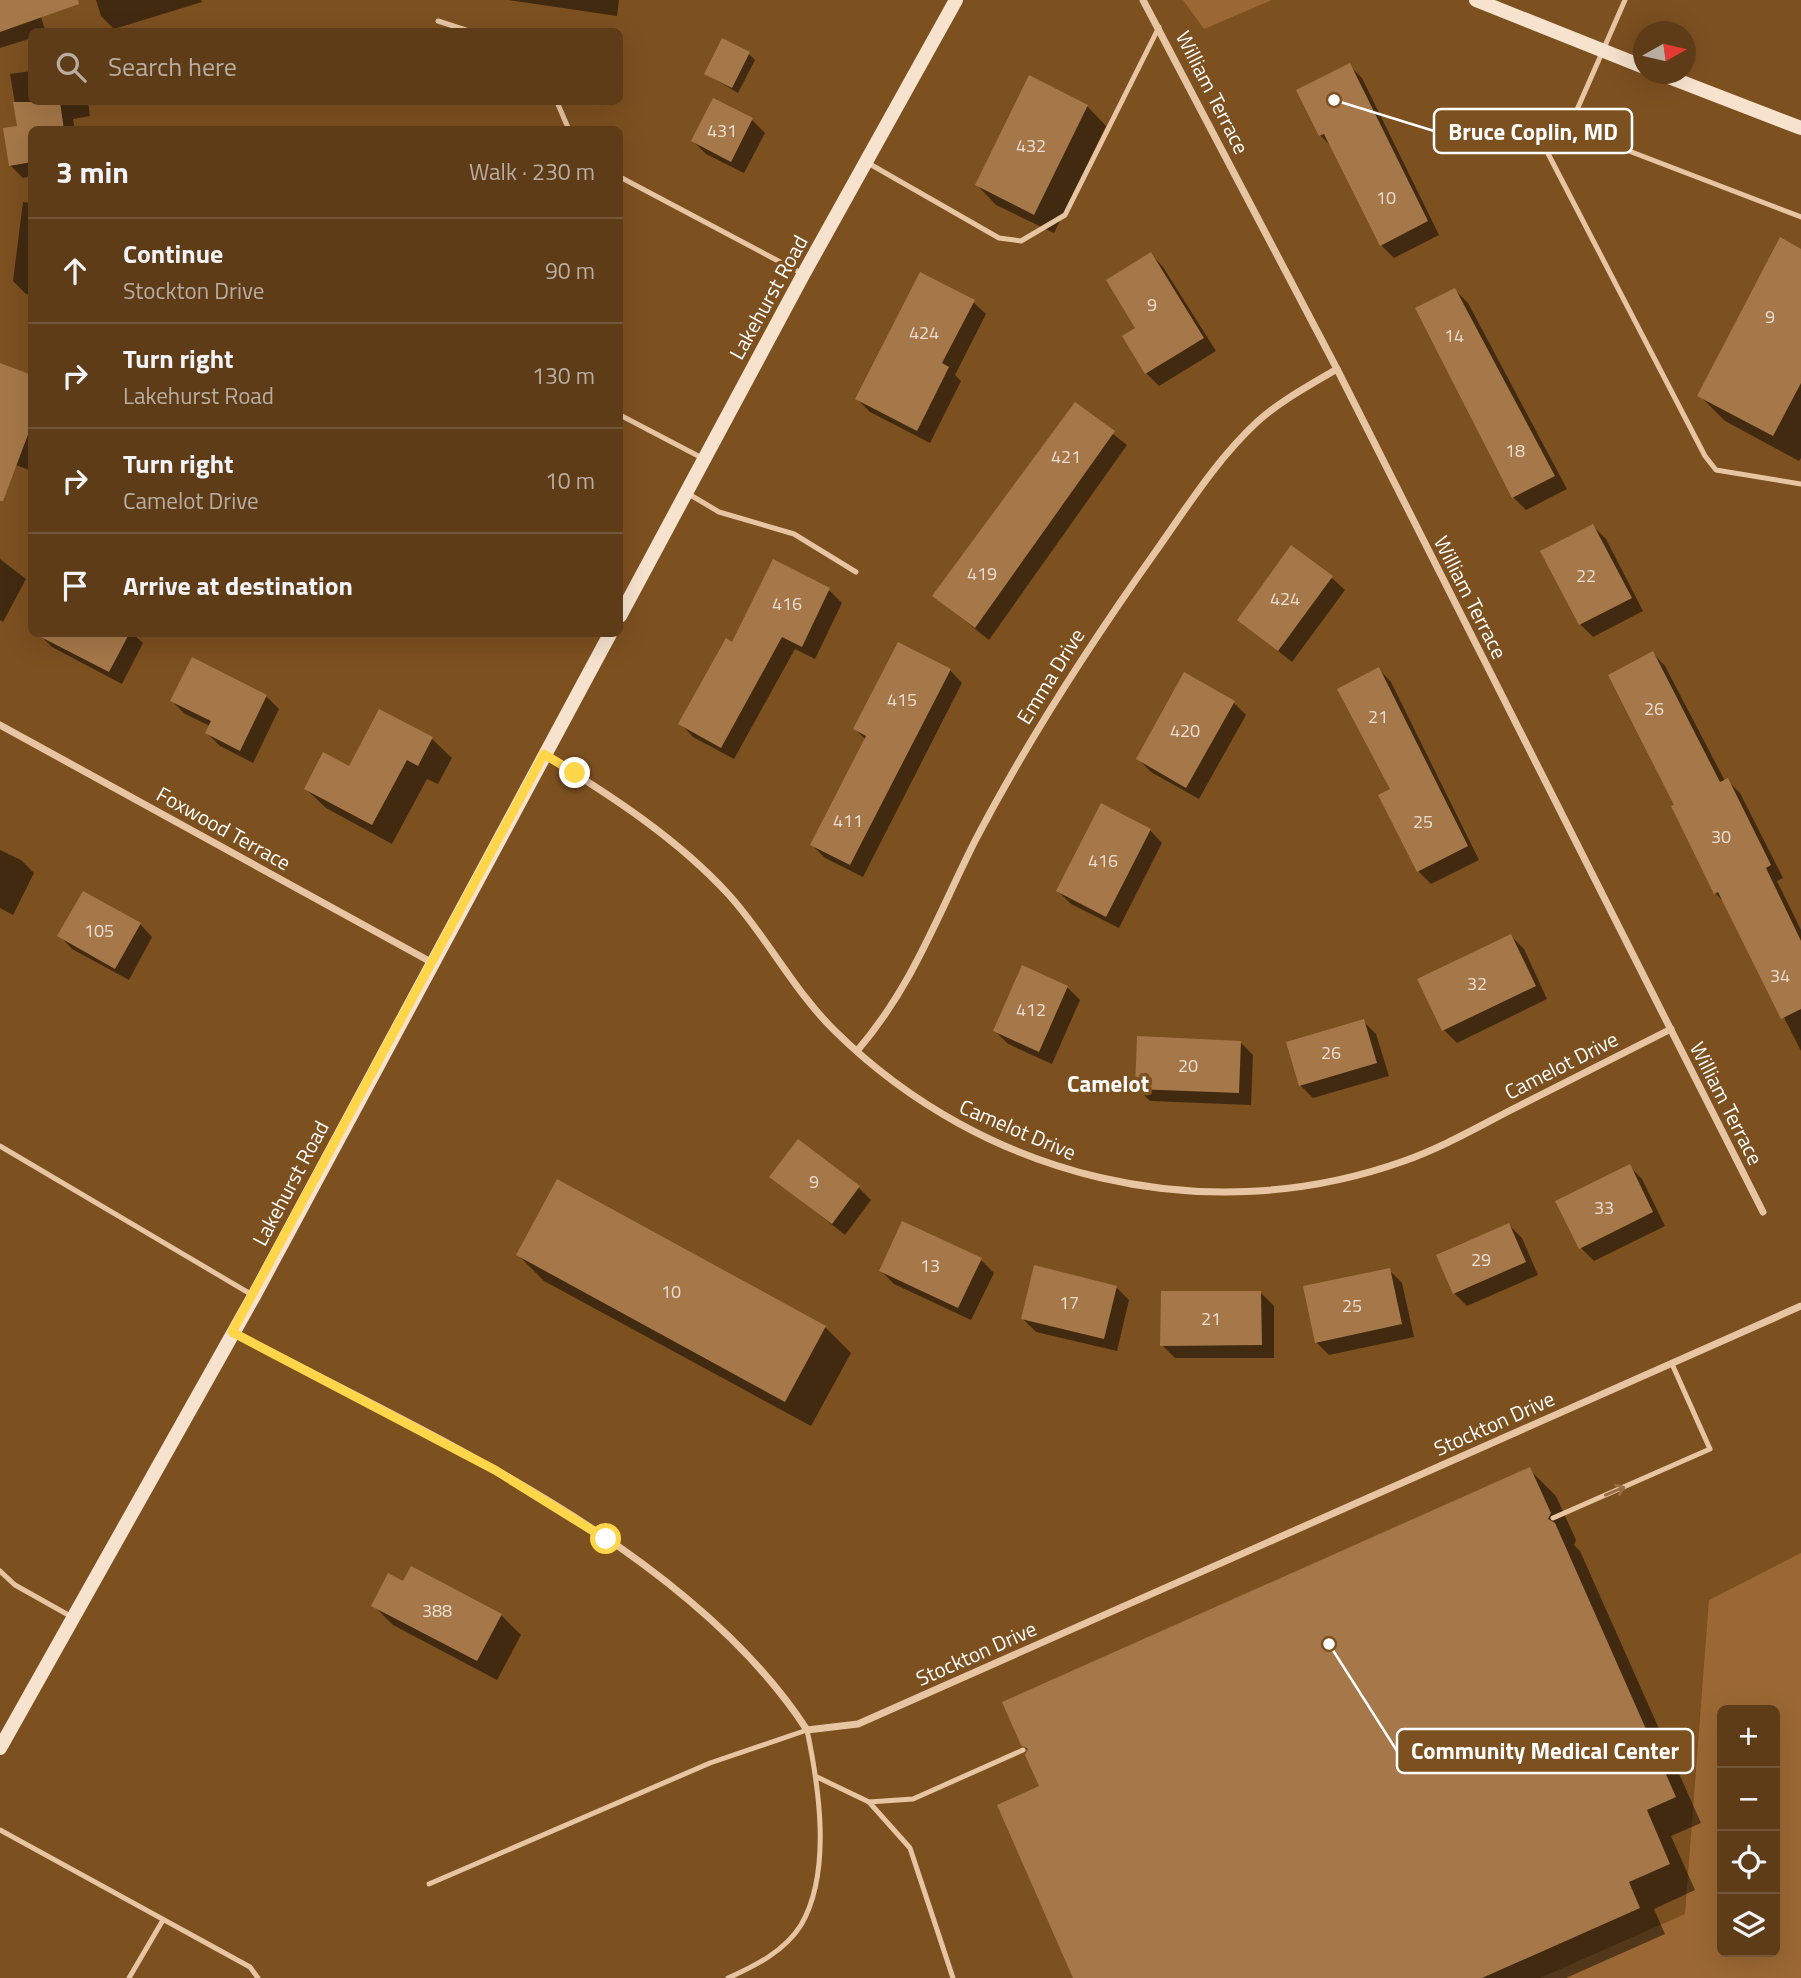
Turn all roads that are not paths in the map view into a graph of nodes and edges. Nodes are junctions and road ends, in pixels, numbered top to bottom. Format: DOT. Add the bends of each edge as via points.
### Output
graph roads {
  1 [pos="956,0"];
  2 [pos="1143,0"];
  3 [pos="1476,0"];
  4 [pos="1625,0"];
  5 [pos="438,21"];
  6 [pos="1159,27"];
  7 [pos="460,28"];
  8 [pos="1601,50"];
  9 [pos="1633,63"];
  10 [pos="1687,84"];
  11 [pos="558,105"];
  12 [pos="567,126"];
  13 [pos="1569,128"];
  14 [pos="1801,128"];
  15 [pos="867,162"];
  16 [pos="623,179"];
  17 [pos="1801,217"];
  18 [pos="803,275"];
  19 [pos="1337,369"];
  20 [pos="623,417"];
  21 [pos="704,459"];
  22 [pos="1801,484"];
  23 [pos="687,493"];
  24 [pos="856,572"];
  25 [pos="623,610"];
  26 [pos="608,637"];
  27 [pos="0,725"];
  28 [pos="544,754"];
  29 [pos="431,962"];
  30 [pos="1671,1029"];
  31 [pos="857,1051"];
  32 [pos="0,1146"];
  33 [pos="1763,1212"];
  34 [pos="254,1296"];
  35 [pos="1801,1306"];
  36 [pos="232,1332"];
  37 [pos="1672,1364"];
  38 [pos="1553,1518"];
  39 [pos="0,1571"];
  40 [pos="72,1617"];
  41 [pos="807,1730"];
  42 [pos="0,1748"];
  43 [pos="1023,1750"];
  44 [pos="817,1777"];
  45 [pos="869,1802"];
  46 [pos="0,1830"];
  47 [pos="429,1884"];
  48 [pos="163,1920"];
  49 [pos="130,1978"];
  50 [pos="258,1978"];
  51 [pos="728,1978"];
  52 [pos="953,1978"];
  1 -- 15 [label="main road, Lakehurst Road"];
  2 -- 6 [label="street, William Terrace"];
  3 -- 8 [label="main road"];
  4 -- 8 [label="lane"];
  5 -- 7 [label="lane"];
  6 -- 15 [label="lane" via="1065,215 1021,241 999,238"];
  6 -- 19 [label="street, William Terrace"];
  8 -- 9 [label="main road"];
  8 -- 13 [label="lane"];
  10 -- 14 [label="main road"];
  11 -- 12 [label="lane"];
  13 -- 17 [label="lane"];
  13 -- 22 [label="lane" via="1542,142 1705,456 1716,470"];
  15 -- 18 [label="main road, Lakehurst Road"];
  16 -- 18 [label="lane"];
  18 -- 21 [label="main road, Lakehurst Road"];
  19 -- 30 [label="street, William Terrace"];
  19 -- 31 [label="street, Emma Drive" via="1281,404 1239,439 1094,638 997,799 917,967"];
  20 -- 21 [label="lane"];
  21 -- 23 [label="main road, Lakehurst Road"];
  23 -- 24 [label="lane" via="719,512 794,534"];
  23 -- 25 [label="main road, Lakehurst Road"];
  26 -- 28 [label="main road, Lakehurst Road"];
  27 -- 29 [label="street, Foxwood Terrace"];
  28 -- 29 [label="main road, Lakehurst Road"];
  28 -- 31 [label="street, Camelot Drive" via="655,829 712,878 809,1002"];
  29 -- 34 [label="main road, Lakehurst Road"];
  30 -- 31 [label="street, Camelot Drive" via="1403,1161 1302,1187 1203,1192 1137,1187 1031,1158 959,1126"];
  30 -- 33 [label="street, William Terrace"];
  32 -- 34 [label="lane"];
  34 -- 36 [label="main road, Lakehurst Road"];
  35 -- 37 [label="street, Stockton Drive"];
  36 -- 40 [label="main road, Lakehurst Road"];
  36 -- 41 [label="street" via="495,1470 606,1539 720,1627 784,1695"];
  38 -- 37 [label="lane, one-way" via="1710,1450"];
  37 -- 41 [label="street, Stockton Drive" via="858,1724"];
  39 -- 40 [label="lane" via="15,1585"];
  40 -- 42 [label="main road, Lakehurst Road"];
  41 -- 44 [label="lane"];
  41 -- 47 [label="lane" via="710,1763"];
  43 -- 45 [label="lane" via="914,1799"];
  44 -- 45 [label="lane"];
  44 -- 51 [label="lane" via="817,1879 811,1902 785,1944"];
  45 -- 52 [label="lane" via="910,1848"];
  46 -- 48 [label="lane"];
  48 -- 49 [label="lane"];
  48 -- 50 [label="lane" via="250,1967"];
}
